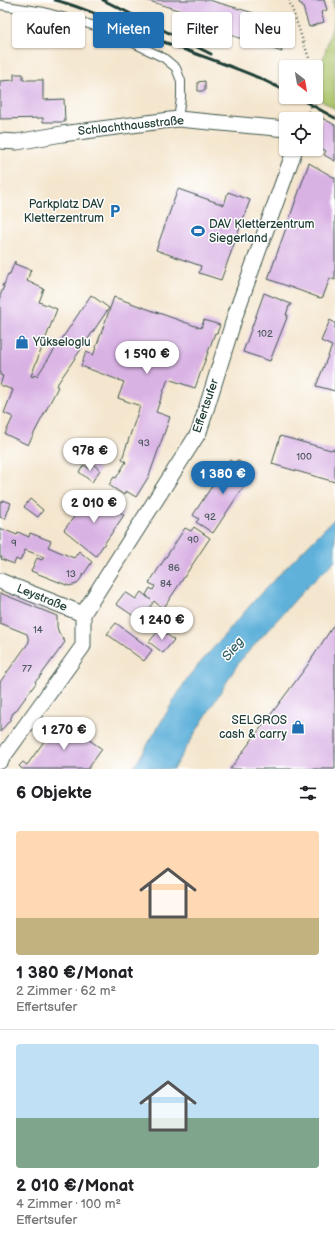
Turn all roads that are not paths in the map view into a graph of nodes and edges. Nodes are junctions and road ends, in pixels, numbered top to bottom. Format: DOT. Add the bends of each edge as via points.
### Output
graph roads {
  1 [pos="0,5"];
  2 [pos="178,119"];
  3 [pos="279,128"];
  4 [pos="0,141"];
  5 [pos="292,156"];
  6 [pos="0,581"];
  7 [pos="83,614"];
  8 [pos="0,761"];
  1 -- 2 [label="lane" via="44,12 103,28 164,58 176,68 181,81"];
  2 -- 3 [label="street, Schlachthausstraße"];
  2 -- 4 [label="street, Schlachthausstraße" via="16,142"];
  5 -- 7 [label="street, Effertsufer" via="236,313 199,432"];
  6 -- 7 [label="street, Leystraße"];
  7 -- 8 [label="street" via="83,646"];
}
